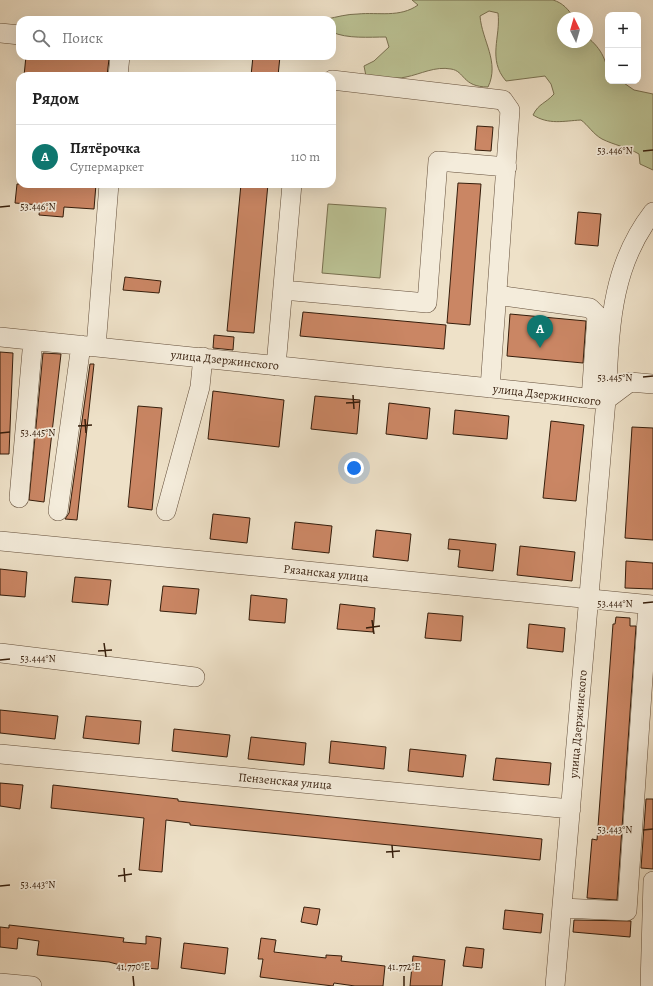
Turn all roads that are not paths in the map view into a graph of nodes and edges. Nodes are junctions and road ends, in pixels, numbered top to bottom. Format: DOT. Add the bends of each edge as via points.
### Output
graph roads {
  1 [pos="0,33"];
  2 [pos="16,35"];
  3 [pos="120,60"];
  4 [pos="118,72"];
  5 [pos="336,80"];
  6 [pos="506,167"];
  7 [pos="108,188"];
  8 [pos="292,188"];
  9 [pos="653,212"];
  10 [pos="282,290"];
  11 [pos="497,295"];
  12 [pos="0,337"];
  13 [pos="33,340"];
  14 [pos="88,346"];
  15 [pos="203,357"];
  16 [pos="276,366"];
  17 [pos="653,384"];
  18 [pos="490,388"];
  19 [pos="598,400"];
  20 [pos="19,498"];
  21 [pos="58,511"];
  22 [pos="166,511"];
  23 [pos="0,541"];
  24 [pos="590,599"];
  25 [pos="651,605"];
  26 [pos="0,653"];
  27 [pos="195,677"];
  28 [pos="0,754"];
  29 [pos="570,809"];
  30 [pos="653,881"];
  31 [pos="562,908"];
  32 [pos="652,933"];
  33 [pos="652,955"];
  34 [pos="651,980"];
  35 [pos="0,983"];
  36 [pos="32,986"];
  37 [pos="554,986"];
  1 -- 2 [label="street"];
  3 -- 4 [label="street"];
  5 -- 6 [label="street" via="503,100 510,110"];
  6 -- 10 [label="street" via="438,161 427,303"];
  6 -- 11 [label="street"];
  7 -- 14 [label="street"];
  8 -- 10 [label="street"];
  9 -- 19 [label="street" via="639,230 624,263 611,319"];
  10 -- 16 [label="street"];
  11 -- 18 [label="street"];
  11 -- 19 [label="street" via="590,308 597,315"];
  12 -- 13 [label="street, улица Дзержинского"];
  13 -- 14 [label="street, улица Дзержинского"];
  13 -- 20 [label="street"];
  14 -- 15 [label="street, улица Дзержинского"];
  14 -- 21 [label="street"];
  15 -- 16 [label="street, улица Дзержинского"];
  15 -- 22 [label="street" via="200,387"];
  16 -- 18 [label="street, улица Дзержинского"];
  17 -- 19 [label="street" via="630,382"];
  18 -- 19 [label="street, улица Дзержинского"];
  19 -- 24 [label="street, улица Дзержинского"];
  23 -- 24 [label="street, Рязанская улица"];
  24 -- 25 [label="street, Рязанская улица"];
  24 -- 29 [label="street, улица Дзержинского"];
  25 -- 31 [label="street" via="627,911"];
  26 -- 27 [label="street"];
  28 -- 29 [label="street, Пензенская улица"];
  29 -- 31 [label="street, улица Дзержинского"];
  30 -- 32 [label="street"];
  31 -- 37 [label="street, улица Дзержинского"];
  32 -- 33 [label="street"];
  33 -- 34 [label="street"];
  35 -- 36 [label="street"];
}
